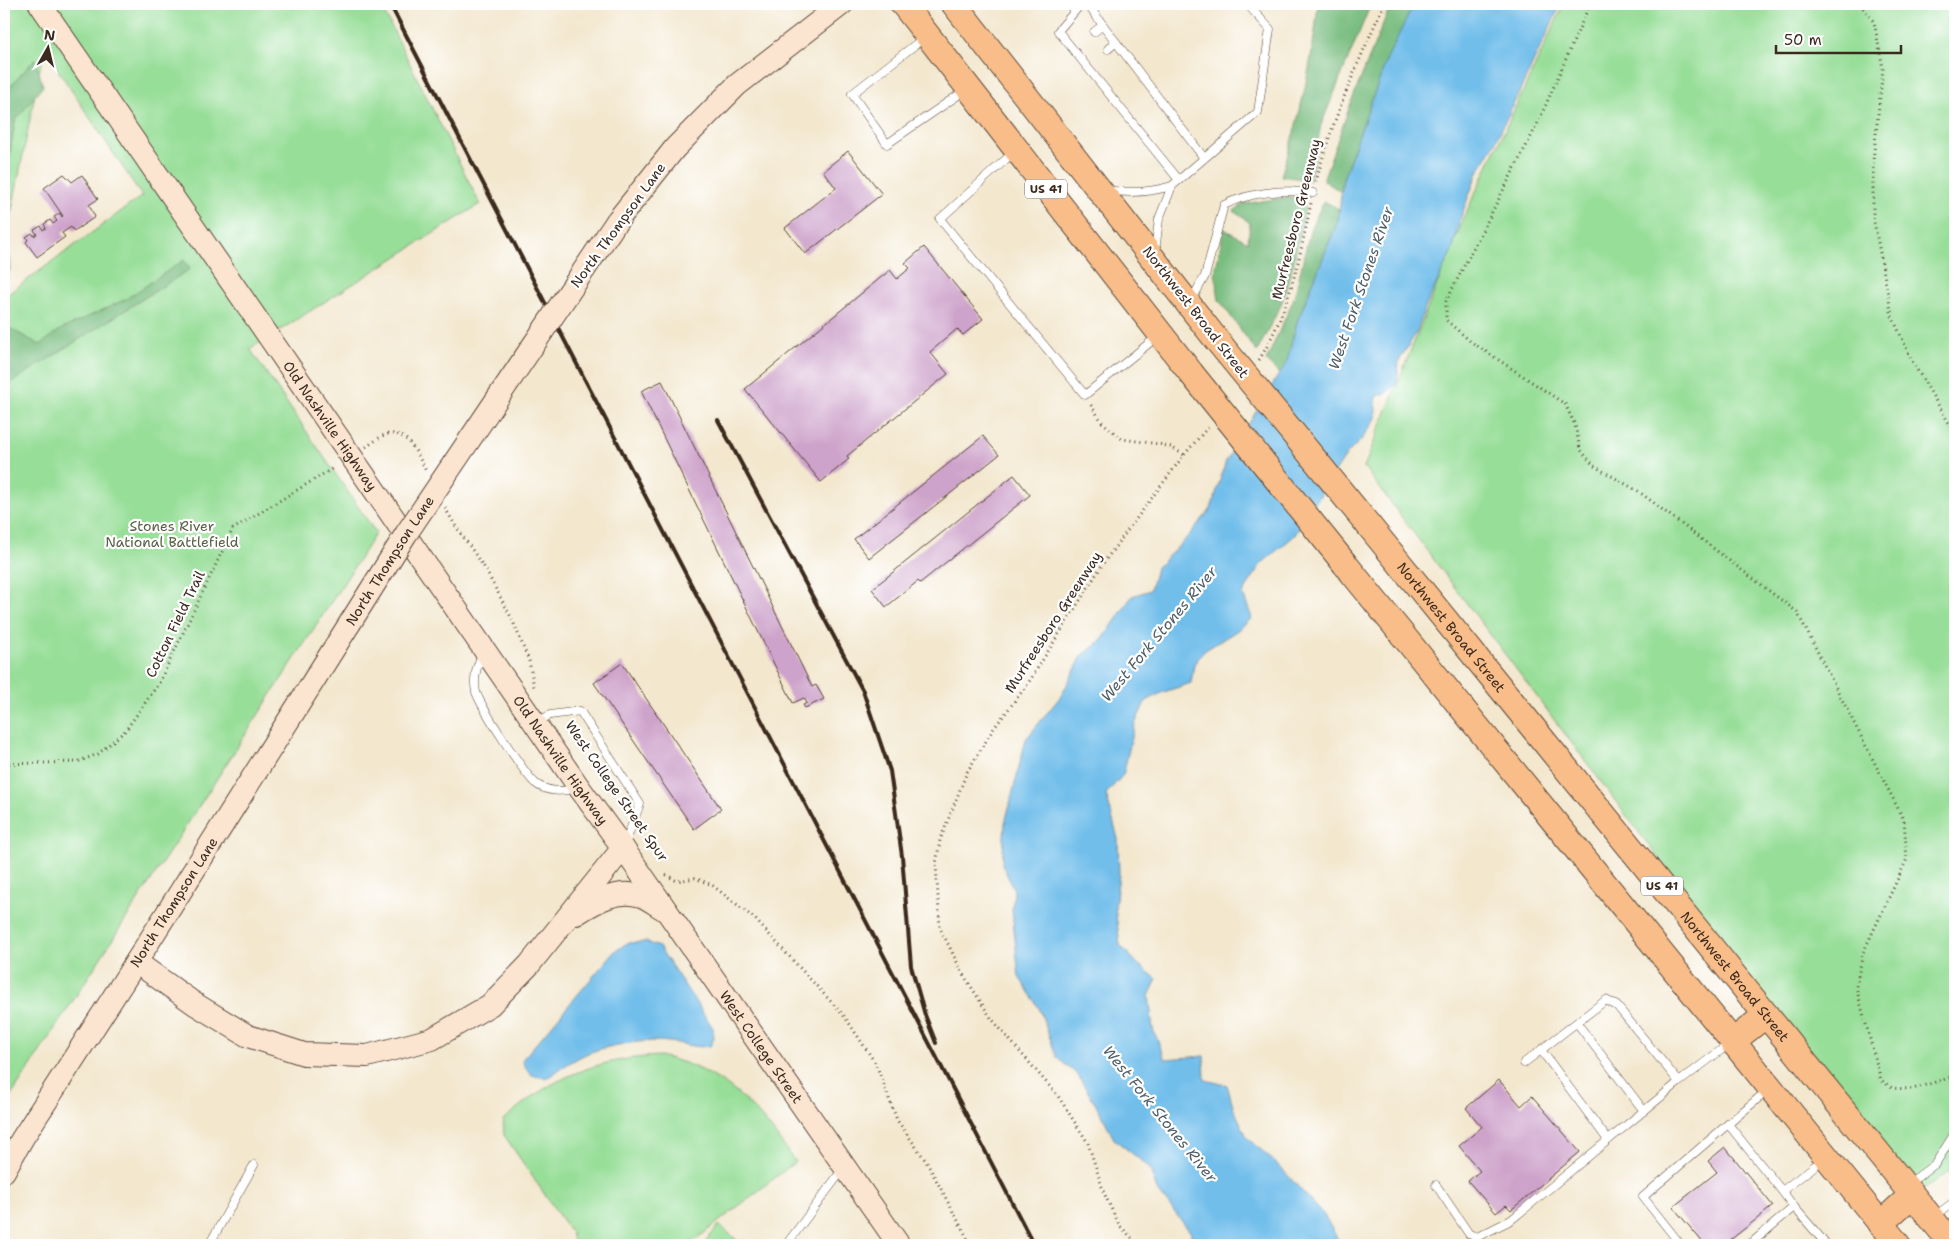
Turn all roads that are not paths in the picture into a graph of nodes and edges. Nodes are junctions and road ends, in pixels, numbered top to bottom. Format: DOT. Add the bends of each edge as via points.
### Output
graph roads {
  1 [pos="40,4"];
  2 [pos="842,4"];
  3 [pos="903,4"];
  4 [pos="954,4"];
  5 [pos="1081,4"];
  6 [pos="1087,4"];
  7 [pos="1247,4"];
  8 [pos="1103,25"];
  9 [pos="1094,32"];
  10 [pos="927,36"];
  11 [pos="1116,42"];
  12 [pos="1108,49"];
  13 [pos="1132,63"];
  14 [pos="1124,68"];
  15 [pos="1143,77"];
  16 [pos="1135,83"];
  17 [pos="968,88"];
  18 [pos="1155,93"];
  19 [pos="1148,99"];
  20 [pos="1016,150"];
  21 [pos="1204,158"];
  22 [pos="1179,180"];
  23 [pos="1172,186"];
  24 [pos="1098,188"];
  25 [pos="1313,193"];
  26 [pos="1154,260"];
  27 [pos="1189,305"];
  28 [pos="1160,334"];
  29 [pos="485,650"];
  30 [pos="542,719"];
  31 [pos="578,786"];
  32 [pos="623,848"];
  33 [pos="668,912"];
  34 [pos="562,923"];
  35 [pos="136,962"];
  36 [pos="1766,1015"];
  37 [pos="1577,1023"];
  38 [pos="1732,1042"];
  39 [pos="1541,1050"];
  40 [pos="1524,1063"];
  41 [pos="1679,1082"];
  42 [pos="1770,1088"];
  43 [pos="1644,1111"];
  44 [pos="1728,1124"];
  45 [pos="1955,1133"];
  46 [pos="1608,1140"];
  47 [pos="1826,1157"];
  48 [pos="254,1165"];
  49 [pos="845,1167"];
  50 [pos="4,1171"];
  51 [pos="1436,1185"];
  52 [pos="1782,1191"];
  53 [pos="1909,1191"];
  54 [pos="1955,1201"];
  55 [pos="1794,1208"];
  56 [pos="1932,1219"];
  57 [pos="1880,1224"];
  58 [pos="209,1245"];
  59 [pos="786,1245"];
  60 [pos="898,1245"];
  61 [pos="1681,1245"];
  62 [pos="1749,1245"];
  63 [pos="1827,1245"];
  64 [pos="1898,1245"];
  65 [pos="1953,1245"];
  1 -- 29 [label="main road, Old Nashville Highway"];
  2 -- 35 [label="main road, North Thompson Lane, bridge" via="737,85 675,148 617,221 406,534"];
  3 -- 10 [label="main road, US 41"];
  4 -- 24 [label="main road, Northwest Broad Street / US 41"];
  5 -- 22 [label="lane" via="1058,31 1158,150"];
  6 -- 8 [label="lane"];
  7 -- 21 [label="lane" via="1270,29 1258,112"];
  8 -- 9 [label="lane"];
  8 -- 11 [label="lane"];
  10 -- 17 [label="main road, US 41"];
  10 -- 17 [label="lane" via="852,94 887,144"];
  11 -- 12 [label="lane"];
  11 -- 13 [label="lane"];
  13 -- 14 [label="lane"];
  13 -- 15 [label="lane"];
  15 -- 16 [label="lane"];
  15 -- 18 [label="lane"];
  17 -- 20 [label="main road, US 41"];
  18 -- 19 [label="lane"];
  18 -- 21 [label="lane" via="1166,115"];
  20 -- 28 [label="main road, US 41"];
  20 -- 28 [label="lane" via="940,219 1085,395"];
  21 -- 22 [label="lane"];
  22 -- 23 [label="lane"];
  23 -- 24 [label="lane" via="1129,192"];
  23 -- 26 [label="lane" via="1159,219"];
  24 -- 26 [label="main road, Northwest Broad Street / US 41"];
  25 -- 27 [label="lane" via="1268,193 1239,197 1224,205 1204,276"];
  26 -- 27 [label="main road, Northwest Broad Street / US 41"];
  27 -- 36 [label="main road, Northwest Broad Street / US 41, bridge"];
  28 -- 38 [label="main road, US 41, bridge"];
  29 -- 30 [label="main road, Old Nashville Highway"];
  29 -- 31 [label="lane" via="476,667 476,690 483,708 536,784 555,791"];
  30 -- 31 [label="main road, Old Nashville Highway"];
  30 -- 32 [label="lane" via="580,711 640,804"];
  31 -- 32 [label="main road, Old Nashville Highway"];
  32 -- 33 [label="main road, West College Street"];
  32 -- 34 [label="main road"];
  33 -- 34 [label="main road" via="642,896 626,894 598,900"];
  33 -- 49 [label="main road, West College Street"];
  34 -- 35 [label="main road" via="529,965 490,1005 432,1039 367,1056 304,1054 248,1036"];
  35 -- 50 [label="main road, North Thompson Lane"];
  36 -- 38 [label="main road"];
  36 -- 53 [label="main road, Northwest Broad Street / US 41"];
  37 -- 39 [label="lane"];
  37 -- 41 [label="lane" via="1606,1000 1612,1003"];
  37 -- 43 [label="lane"];
  38 -- 41 [label="lane"];
  38 -- 42 [label="main road, US 41"];
  39 -- 40 [label="lane"];
  39 -- 46 [label="lane"];
  41 -- 43 [label="lane"];
  42 -- 44 [label="lane"];
  42 -- 47 [label="main road, US 41"];
  43 -- 46 [label="lane"];
  44 -- 52 [label="lane"];
  44 -- 61 [label="lane" via="1643,1197"];
  45 -- 53 [label="lane" via="1935,1164"];
  46 -- 51 [label="lane" via="1511,1220 1477,1237 1469,1234"];
  47 -- 52 [label="lane"];
  47 -- 57 [label="main road, US 41"];
  48 -- 58 [label="lane"];
  49 -- 59 [label="lane"];
  49 -- 60 [label="main road, West College Street"];
  52 -- 55 [label="lane"];
  53 -- 56 [label="main road, Northwest Broad Street / US 41"];
  53 -- 57 [label="main road"];
  54 -- 56 [label="lane"];
  55 -- 62 [label="lane"];
  55 -- 63 [label="lane"];
  56 -- 65 [label="main road, Northwest Broad Street / US 41"];
  57 -- 64 [label="main road, US 41"];
}
